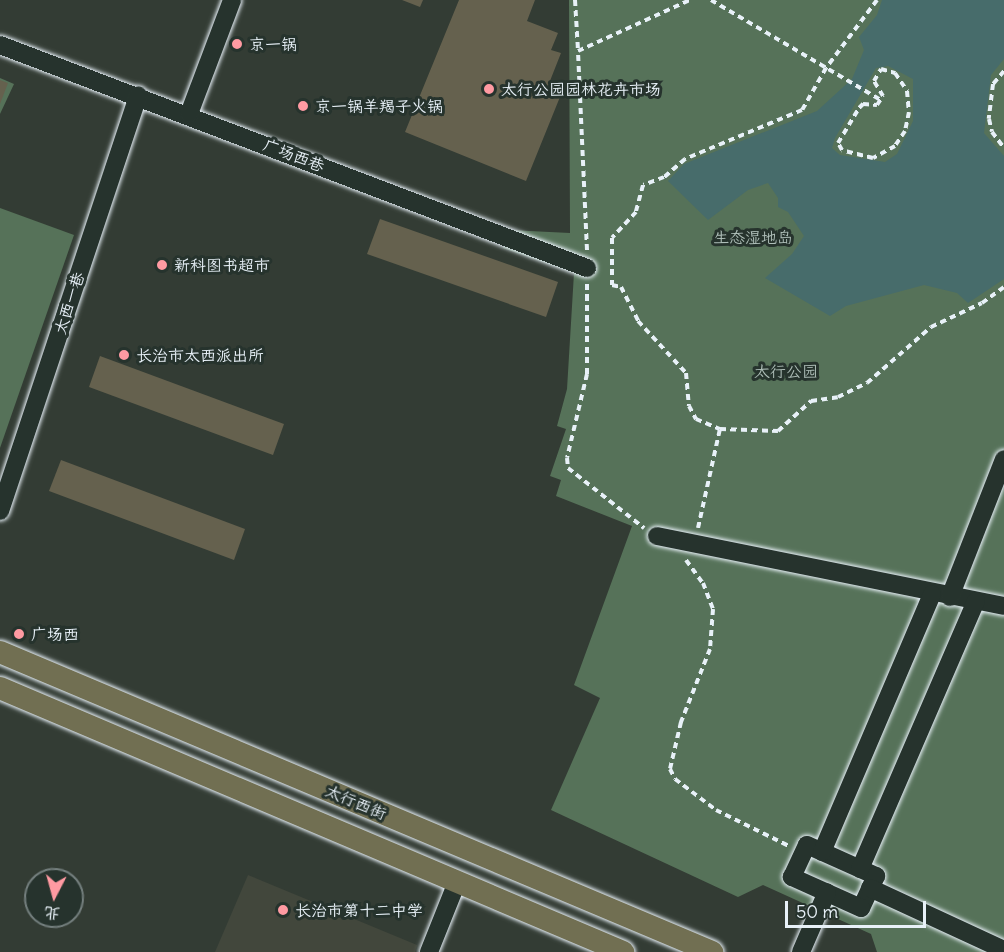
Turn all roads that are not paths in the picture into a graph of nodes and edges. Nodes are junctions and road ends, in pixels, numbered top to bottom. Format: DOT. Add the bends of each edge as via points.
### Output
graph roads {
  1 [pos="232,0"];
  2 [pos="0,45"];
  3 [pos="138,95"];
  4 [pos="189,114"];
  5 [pos="587,268"];
  6 [pos="1004,459"];
  7 [pos="0,511"];
  8 [pos="657,536"];
  9 [pos="941,595"];
  10 [pos="976,601"];
  11 [pos="1004,606"];
  12 [pos="0,652"];
  13 [pos="0,688"];
  14 [pos="822,852"];
  15 [pos="860,869"];
  16 [pos="457,882"];
  17 [pos="870,888"];
  18 [pos="827,892"];
  19 [pos="1004,950"];
  20 [pos="429,952"];
  21 [pos="623,952"];
  22 [pos="712,952"];
  23 [pos="801,952"];
  1 -- 4 [label="street"];
  2 -- 3 [label="street, 广场西巷"];
  3 -- 4 [label="street, 广场西巷"];
  3 -- 7 [label="street, 太西一巷"];
  4 -- 5 [label="street, 广场西巷"];
  6 -- 9 [label="street"];
  8 -- 9 [label="street" via="689,550"];
  9 -- 10 [label="street"];
  9 -- 14 [label="street"];
  10 -- 11 [label="street"];
  10 -- 15 [label="street"];
  12 -- 22 [label="main road, 太行西街"];
  13 -- 16 [label="main road, 太行西街"];
  14 -- 15 [label="street"];
  14 -- 18 [label="street" via="807,845 792,877"];
  15 -- 17 [label="street" via="876,876"];
  16 -- 20 [label="street"];
  16 -- 21 [label="main road, 太行西街"];
  17 -- 18 [label="street" via="861,908"];
  17 -- 19 [label="street"];
  18 -- 23 [label="street"];
}
